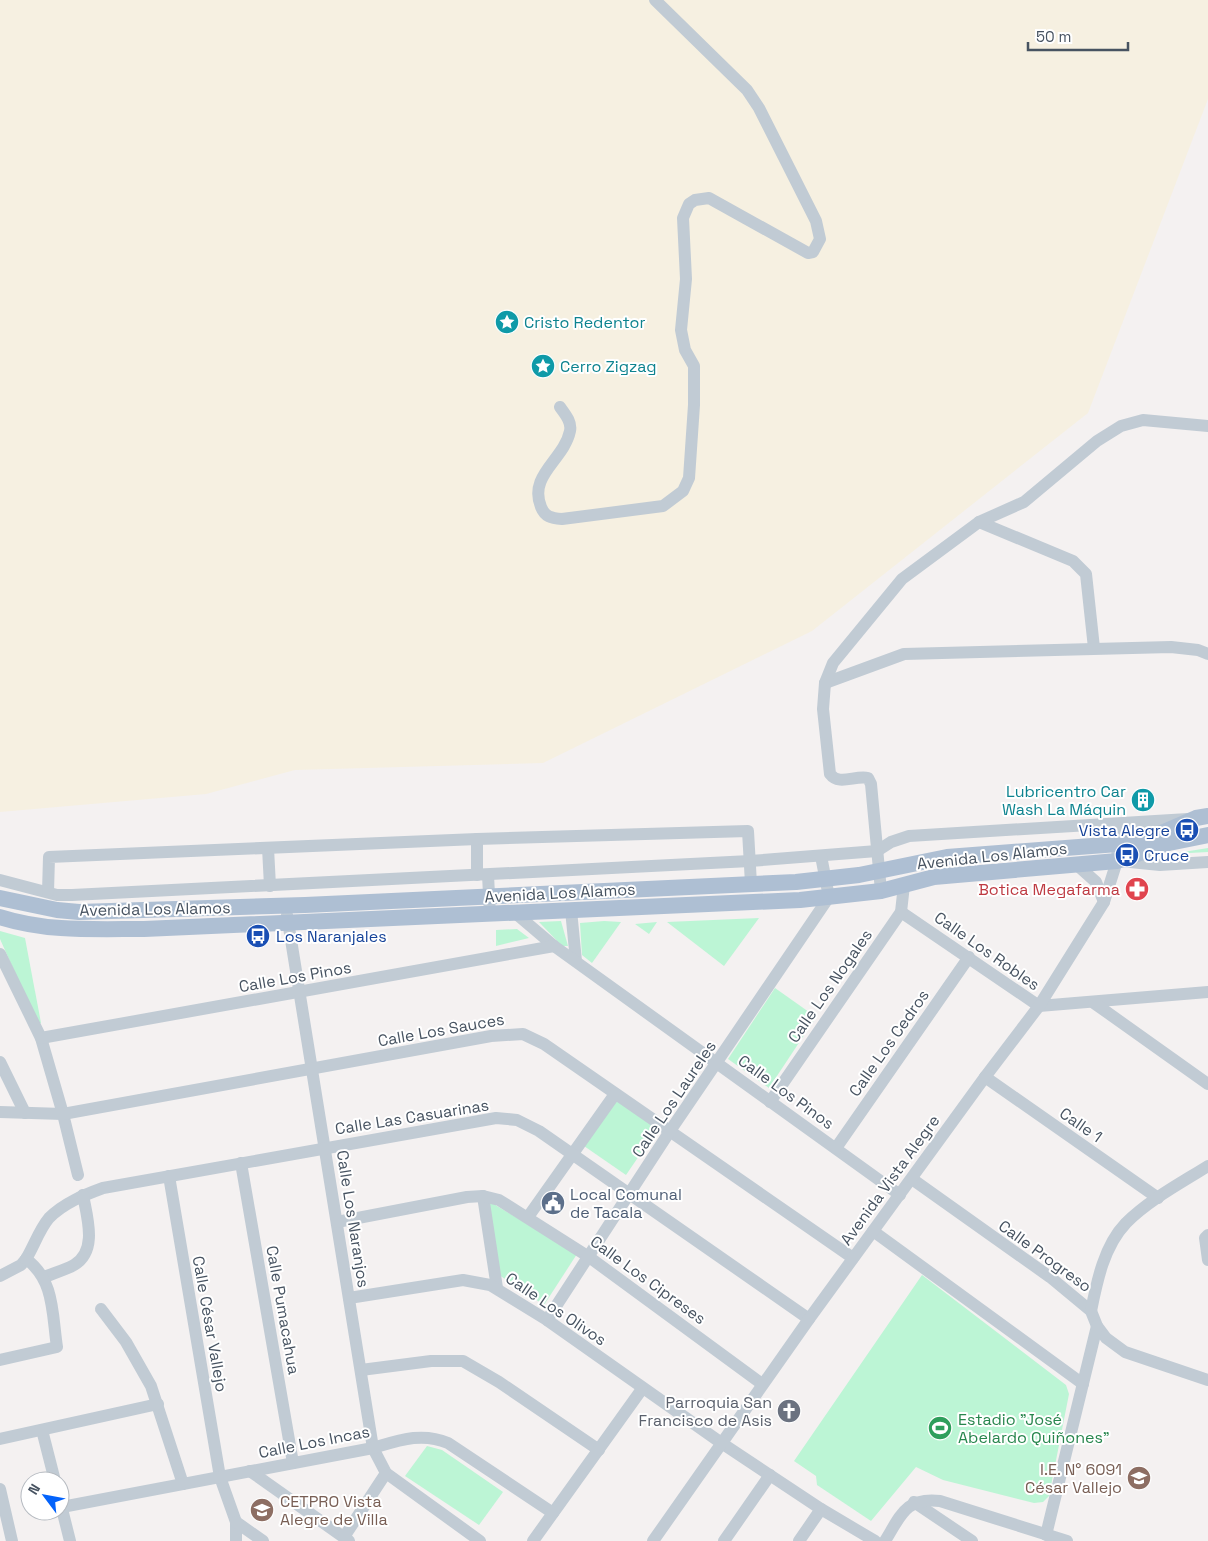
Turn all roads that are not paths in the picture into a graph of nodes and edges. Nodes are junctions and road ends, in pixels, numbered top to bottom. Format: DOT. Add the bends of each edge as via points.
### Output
graph roads {
  1 [pos="655,0"];
  2 [pos="560,407"];
  3 [pos="1208,426"];
  4 [pos="979,522"];
  5 [pos="1094,648"];
  6 [pos="1208,654"];
  7 [pos="825,683"];
  8 [pos="1202,817"];
  9 [pos="1119,824"];
  10 [pos="1208,835"];
  11 [pos="477,839"];
  12 [pos="1118,844"];
  13 [pos="268,848"];
  14 [pos="877,851"];
  15 [pos="821,856"];
  16 [pos="1118,861"];
  17 [pos="750,862"];
  18 [pos="1208,862"];
  19 [pos="1077,865"];
  20 [pos="879,871"];
  21 [pos="483,875"];
  22 [pos="0,880"];
  23 [pos="826,880"];
  24 [pos="751,884"];
  25 [pos="904,885"];
  26 [pos="270,886"];
  27 [pos="880,891"];
  28 [pos="48,892"];
  29 [pos="489,896"];
  30 [pos="830,897"];
  31 [pos="0,898"];
  32 [pos="1104,902"];
  33 [pos="286,906"];
  34 [pos="571,910"];
  35 [pos="514,912"];
  36 [pos="901,912"];
  37 [pos="490,914"];
  38 [pos="0,917"];
  39 [pos="289,924"];
  40 [pos="554,946"];
  41 [pos="0,954"];
  42 [pos="969,957"];
  43 [pos="576,962"];
  44 [pos="1208,992"];
  45 [pos="300,993"];
  46 [pos="1094,1003"];
  47 [pos="1039,1006"];
  48 [pos="41,1038"];
  49 [pos="0,1062"];
  50 [pos="717,1062"];
  51 [pos="312,1070"];
  52 [pos="985,1077"];
  53 [pos="1208,1084"];
  54 [pos="615,1094"];
  55 [pos="770,1102"];
  56 [pos="0,1112"];
  57 [pos="25,1114"];
  58 [pos="63,1114"];
  59 [pos="670,1131"];
  60 [pos="325,1148"];
  61 [pos="836,1148"];
  62 [pos="573,1154"];
  63 [pos="241,1163"];
  64 [pos="1208,1166"];
  65 [pos="78,1175"];
  66 [pos="169,1176"];
  67 [pos="912,1179"];
  68 [pos="630,1194"];
  69 [pos="83,1195"];
  70 [pos="900,1195"];
  71 [pos="483,1196"];
  72 [pos="1158,1198"];
  73 [pos="528,1217"];
  74 [pos="337,1222"];
  75 [pos="873,1230"];
  76 [pos="1208,1235"];
  77 [pos="589,1257"];
  78 [pos="853,1258"];
  79 [pos="26,1260"];
  80 [pos="1208,1260"];
  81 [pos="0,1276"];
  82 [pos="44,1277"];
  83 [pos="497,1288"];
  84 [pos="349,1298"];
  85 [pos="101,1309"];
  86 [pos="1091,1311"];
  87 [pos="809,1319"];
  88 [pos="547,1320"];
  89 [pos="1097,1326"];
  90 [pos="0,1360"];
  91 [pos="361,1370"];
  92 [pos="1208,1380"];
  93 [pos="762,1384"];
  94 [pos="1083,1384"];
  95 [pos="642,1389"];
  96 [pos="158,1404"];
  97 [pos="42,1430"];
  98 [pos="0,1439"];
  99 [pos="720,1442"];
  100 [pos="373,1448"];
  101 [pos="599,1450"];
  102 [pos="293,1463"];
  103 [pos="52,1471"];
  104 [pos="250,1471"];
  105 [pos="386,1473"];
  106 [pos="770,1475"];
  107 [pos="220,1477"];
  108 [pos="183,1484"];
  109 [pos="0,1489"];
  110 [pos="914,1502"];
  111 [pos="70,1503"];
  112 [pos="821,1509"];
  113 [pos="553,1513"];
  114 [pos="65,1521"];
  115 [pos="236,1522"];
  116 [pos="1046,1535"];
  117 [pos="346,1539"];
  118 [pos="12,1541"];
  119 [pos="70,1541"];
  120 [pos="236,1541"];
  121 [pos="263,1541"];
  122 [pos="480,1541"];
  123 [pos="533,1541"];
  124 [pos="653,1541"];
  125 [pos="724,1541"];
  126 [pos="799,1541"];
  127 [pos="875,1541"];
  128 [pos="885,1541"];
  129 [pos="972,1541"];
  130 [pos="1067,1541"];
  1 -- 2 [label="street" via="747,90 807,199 820,239 813,252 808,253 709,198 695,200 685,211 682,218 686,279 681,330 685,350 694,366 694,405 689,478 676,498 663,506 562,520 544,514 538,498 538,485 570,432 570,423"];
  3 -- 4 [label="street" via="1143,420 1121,426 1097,441 1024,502"];
  4 -- 5 [label="street" via="1073,561 1086,574"];
  4 -- 7 [label="street" via="902,579 833,663"];
  5 -- 6 [label="street" via="1171,647"];
  5 -- 7 [label="street" via="904,654"];
  7 -- 14 [label="street" via="823,709 830,774 839,780 868,778"];
  8 -- 9 [label="street"];
  8 -- 12 [label="main road, Avenida Los Alamos" via="1152,837"];
  9 -- 12 [label="street, Avenida Vista Alegre"];
  9 -- 14 [label="street" via="909,836"];
  10 -- 16 [label="main road, Avenida Los Alamos" via="1169,843"];
  11 -- 13 [label="street"];
  11 -- 17 [label="street" via="748,831"];
  11 -- 21 [label="street"];
  12 -- 16 [label="street, Avenida Vista Alegre"];
  12 -- 20 [label="main road, Avenida Los Alamos" via="947,857"];
  13 -- 26 [label="street"];
  13 -- 28 [label="street" via="49,857"];
  14 -- 15 [label="street"];
  14 -- 20 [label="street"];
  15 -- 17 [label="street"];
  15 -- 23 [label="street"];
  16 -- 18 [label="street" via="1160,865"];
  16 -- 19 [label="main road, Avenida Los Alamos"];
  16 -- 32 [label="street, Avenida Vista Alegre"];
  17 -- 21 [label="street"];
  17 -- 24 [label="street"];
  19 -- 25 [label="main road, Avenida Los Alamos" via="934,877"];
  19 -- 32 [label="street" via="1096,882"];
  20 -- 23 [label="main road, Avenida Los Alamos"];
  20 -- 27 [label="street"];
  21 -- 26 [label="street"];
  21 -- 29 [label="street"];
  22 -- 28 [label="street"];
  23 -- 24 [label="main road, Avenida Los Alamos"];
  23 -- 30 [label="street"];
  24 -- 29 [label="main road, Avenida Los Alamos"];
  25 -- 27 [label="main road, Avenida Los Alamos"];
  25 -- 36 [label="street, Calle Los Nogales"];
  26 -- 28 [label="street" via="72,895"];
  27 -- 30 [label="main road, Avenida Los Alamos"];
  29 -- 33 [label="main road, Avenida Los Alamos"];
  29 -- 37 [label="street"];
  30 -- 34 [label="main road, Avenida Los Alamos"];
  30 -- 50 [label="street, Calle Los Laureles"];
  31 -- 33 [label="main road, Avenida Los Alamos" via="79,912"];
  32 -- 47 [label="street, Avenida Vista Alegre"];
  33 -- 39 [label="street, Calle Los Naranjos"];
  34 -- 35 [label="main road, Avenida Los Alamos"];
  34 -- 43 [label="street"];
  35 -- 37 [label="main road, Avenida Los Alamos"];
  35 -- 40 [label="street, Calle Los Pinos"];
  36 -- 42 [label="street, Calle Los Robles"];
  36 -- 55 [label="street, Calle Los Nogales"];
  37 -- 39 [label="main road, Avenida Los Alamos"];
  38 -- 39 [label="main road, Avenida Los Alamos" via="72,930"];
  39 -- 45 [label="street, Calle Los Naranjos"];
  40 -- 43 [label="street, Calle Los Pinos"];
  40 -- 45 [label="street, Calle Los Pinos"];
  41 -- 48 [label="street"];
  42 -- 47 [label="street, Calle Los Robles"];
  42 -- 61 [label="street, Calle Los Cedros"];
  43 -- 50 [label="street, Calle Los Pinos"];
  44 -- 46 [label="street, Calle Los Robles"];
  45 -- 48 [label="street, Calle Los Pinos"];
  45 -- 51 [label="street, Calle Los Naranjos"];
  46 -- 47 [label="street, Calle Los Robles"];
  46 -- 53 [label="street"];
  47 -- 52 [label="street, Avenida Vista Alegre"];
  48 -- 58 [label="street"];
  49 -- 57 [label="street"];
  50 -- 55 [label="street, Calle Los Pinos"];
  50 -- 59 [label="street, Calle Los Laureles"];
  51 -- 54 [label="street, Calle Los Sauces" via="491,1036 523,1034 544,1044"];
  51 -- 58 [label="street, Calle Los Sauces"];
  51 -- 60 [label="street, Calle Los Naranjos"];
  52 -- 67 [label="street, Avenida Vista Alegre"];
  52 -- 72 [label="street, Calle 1"];
  54 -- 59 [label="street, Calle Los Sauces"];
  54 -- 62 [label="street"];
  55 -- 61 [label="street, Calle Los Pinos"];
  56 -- 57 [label="street, Calle Los Sauces"];
  57 -- 58 [label="street, Calle Los Sauces"];
  58 -- 65 [label="street"];
  59 -- 68 [label="street, Calle Los Laureles"];
  59 -- 78 [label="street, Calle Los Sauces"];
  60 -- 62 [label="street, Calle Las Casuarinas" via="496,1118 516,1120"];
  60 -- 63 [label="street, Calle Las Casuarinas"];
  60 -- 74 [label="street, Calle Los Naranjos"];
  61 -- 70 [label="street, Calle Los Pinos"];
  62 -- 68 [label="street, Calle Las Casuarinas"];
  62 -- 73 [label="street"];
  63 -- 66 [label="street, Calle Las Casuarinas"];
  63 -- 102 [label="street, Calle Pumacahua"];
  64 -- 72 [label="street"];
  66 -- 69 [label="street, Calle Las Casuarinas" via="103,1188"];
  66 -- 107 [label="street, Calle César Vallejo"];
  67 -- 70 [label="street, Avenida Vista Alegre"];
  67 -- 86 [label="street, Calle Progreso" via="1050,1277"];
  68 -- 77 [label="street, Calle Los Laureles"];
  68 -- 87 [label="street, Calle Las Casuarinas"];
  69 -- 79 [label="street, Calle Las Casuarinas" via="49,1219"];
  69 -- 82 [label="street" via="89,1244 84,1256 75,1265"];
  70 -- 75 [label="street, Avenida Vista Alegre"];
  71 -- 73 [label="street, Calle Los Cipreses" via="499,1200"];
  71 -- 74 [label="street, Calle Los Cipreses"];
  71 -- 83 [label="street"];
  72 -- 86 [label="street" via="1126,1223 1112,1243 1098,1274"];
  73 -- 77 [label="street, Calle Los Cipreses"];
  74 -- 84 [label="street, Calle Los Naranjos"];
  75 -- 78 [label="street, Avenida Vista Alegre"];
  75 -- 94 [label="street"];
  76 -- 80 [label="street" via="1204,1238"];
  77 -- 88 [label="street, Calle Los Laureles"];
  77 -- 93 [label="street, Calle Los Cipreses"];
  78 -- 87 [label="street, Avenida Vista Alegre"];
  79 -- 81 [label="street"];
  79 -- 82 [label="street"];
  82 -- 90 [label="street" via="56,1347"];
  83 -- 84 [label="street, Calle Los Olivos" via="463,1280"];
  83 -- 88 [label="street, Calle Los Olivos"];
  84 -- 91 [label="street, Calle Los Naranjos"];
  85 -- 96 [label="street" via="126,1342"];
  86 -- 89 [label="street, Calle Progreso"];
  87 -- 93 [label="street, Avenida Vista Alegre"];
  88 -- 95 [label="street, Calle Los Olivos"];
  89 -- 92 [label="street, Calle Progreso" via="1106,1338 1125,1352"];
  89 -- 94 [label="street"];
  91 -- 100 [label="street, Calle Los Naranjos"];
  91 -- 101 [label="street" via="431,1361 463,1361"];
  93 -- 99 [label="street, Avenida Vista Alegre"];
  94 -- 116 [label="street"];
  95 -- 99 [label="street, Calle Los Olivos"];
  95 -- 101 [label="street"];
  96 -- 97 [label="street"];
  96 -- 108 [label="street"];
  97 -- 98 [label="street"];
  97 -- 103 [label="street"];
  99 -- 106 [label="street, Calle Los Olivos"];
  99 -- 124 [label="street, Avenida Vista Alegre"];
  100 -- 102 [label="street, Calle Los Incas"];
  100 -- 105 [label="street, Calle Los Naranjos"];
  100 -- 113 [label="street, Calle Los Incas" via="411,1437 439,1439"];
  101 -- 113 [label="street"];
  102 -- 104 [label="street, Calle Los Incas"];
  104 -- 107 [label="street, Calle Los Incas"];
  104 -- 117 [label="street"];
  105 -- 117 [label="street"];
  105 -- 122 [label="street"];
  106 -- 112 [label="street, Calle Los Olivos"];
  106 -- 125 [label="street"];
  107 -- 108 [label="street, Calle Los Incas"];
  107 -- 115 [label="street, Calle César Vallejo"];
  108 -- 111 [label="street, Calle Los Incas"];
  109 -- 118 [label="street"];
  110 -- 116 [label="street" via="940,1501"];
  110 -- 128 [label="street" via="903,1512"];
  110 -- 129 [label="street"];
  112 -- 126 [label="street"];
  112 -- 127 [label="street, Calle Los Olivos"];
  113 -- 123 [label="street"];
  114 -- 119 [label="street"];
  115 -- 120 [label="street, Calle César Vallejo"];
  115 -- 121 [label="street"];
  116 -- 130 [label="street"];
}
